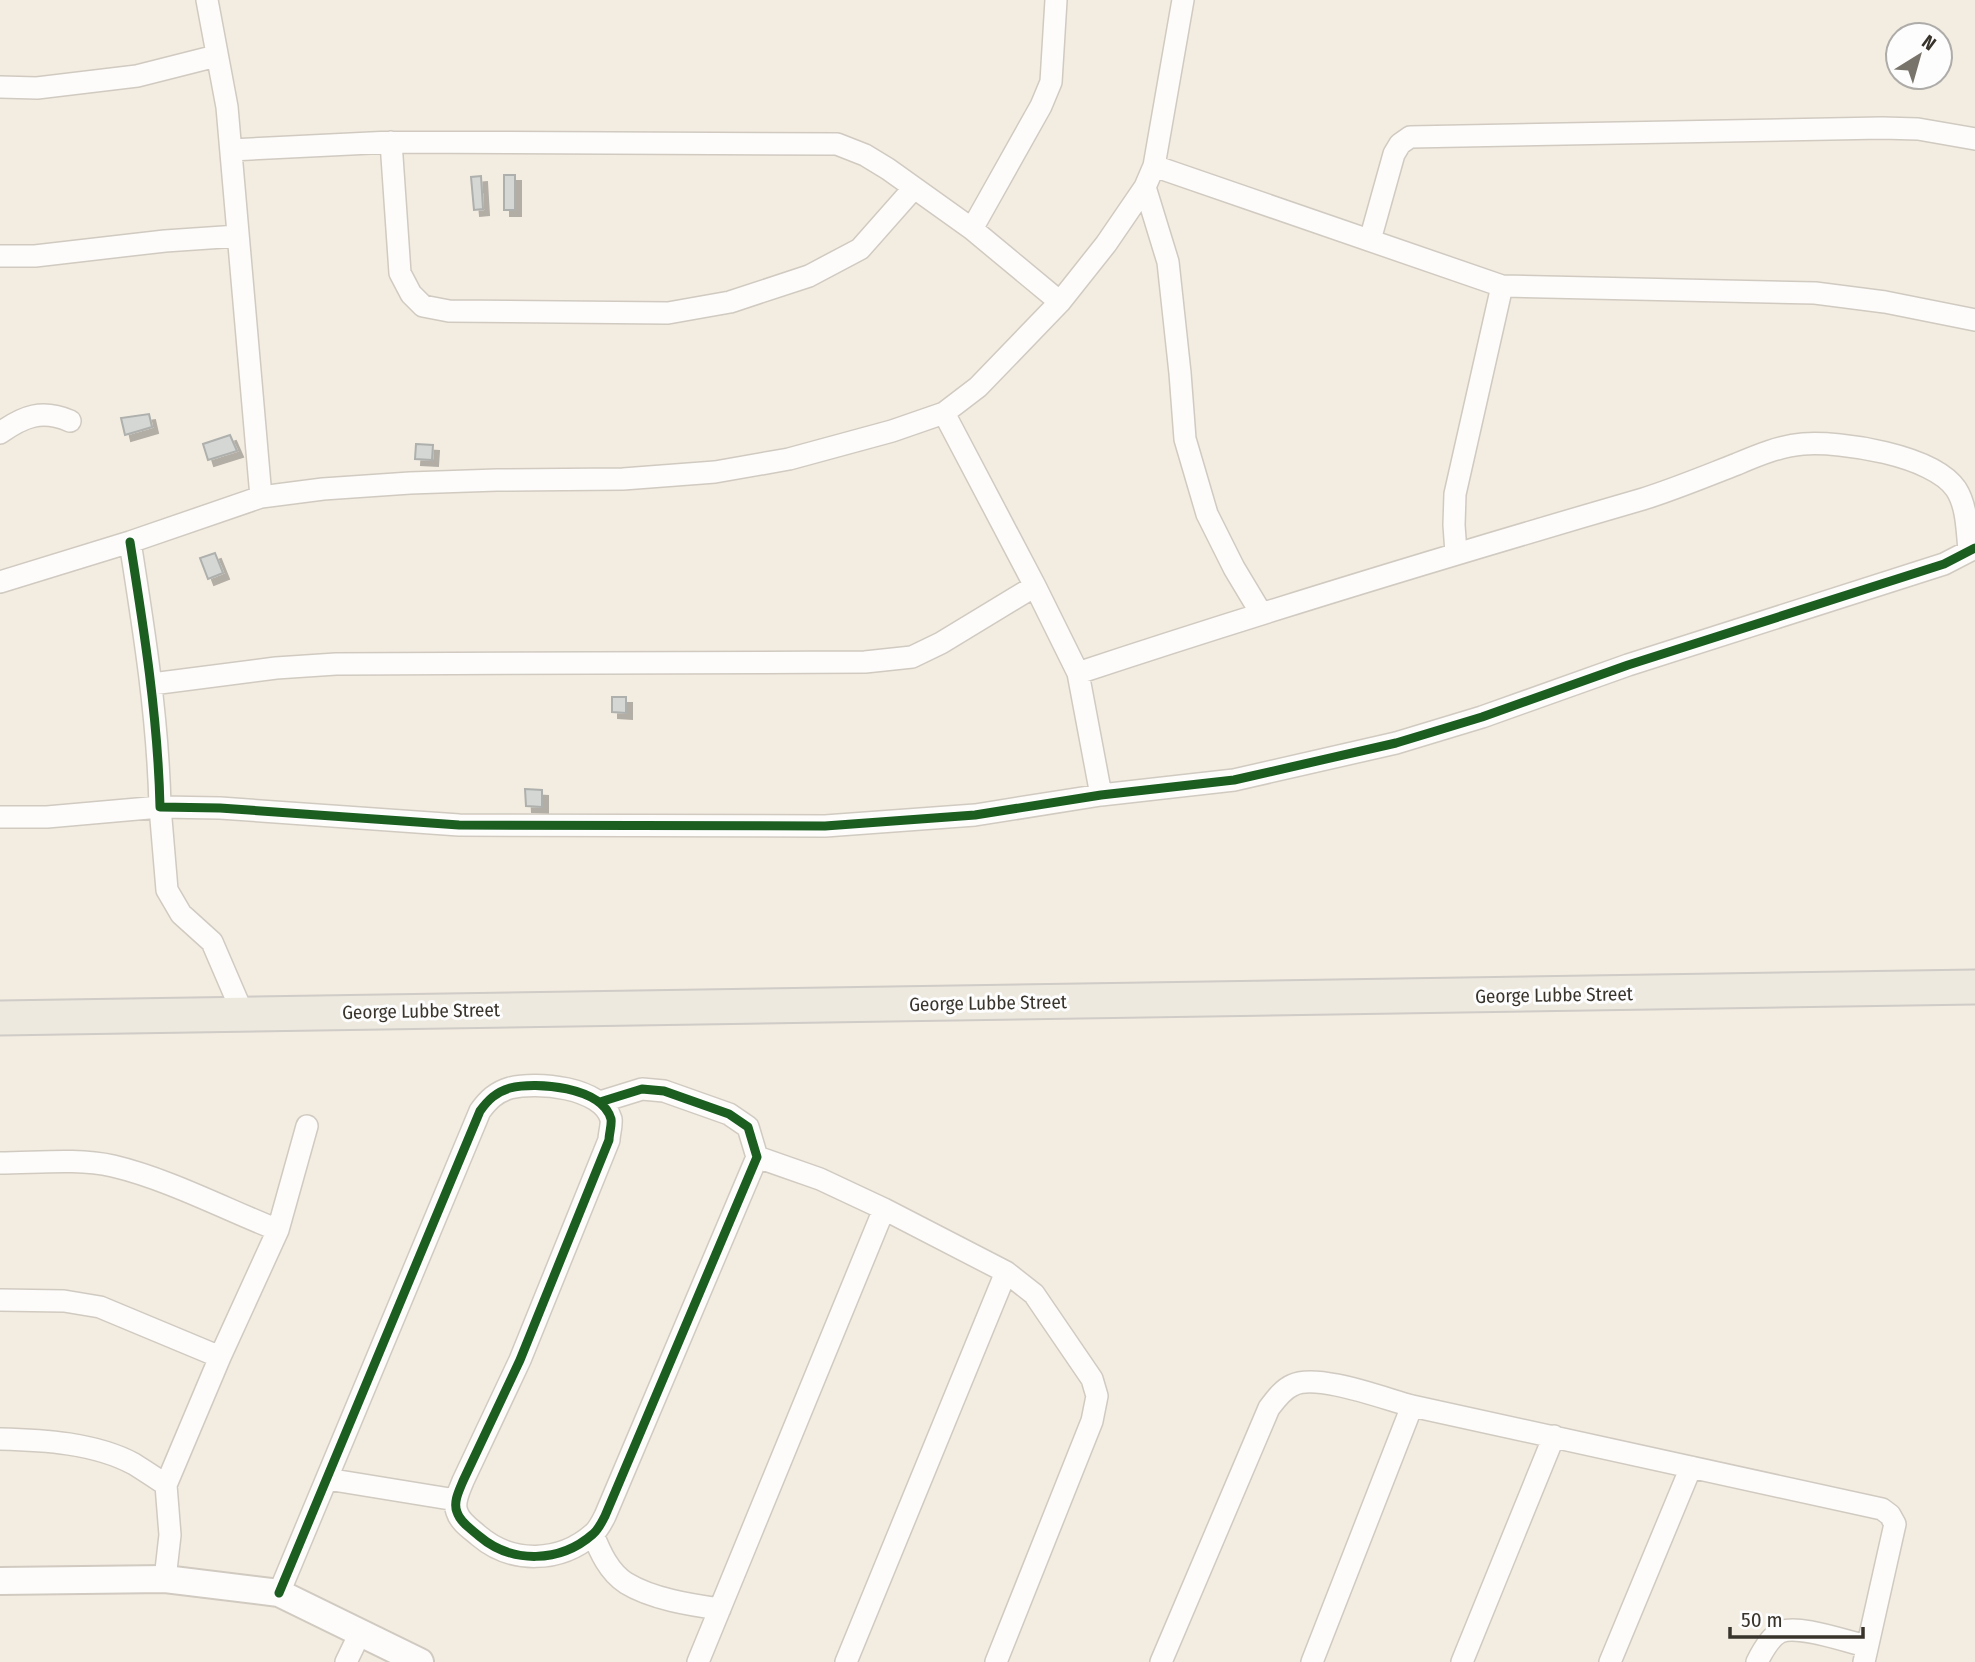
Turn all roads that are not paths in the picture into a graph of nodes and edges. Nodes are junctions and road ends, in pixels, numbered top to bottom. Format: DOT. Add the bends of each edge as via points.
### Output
graph roads {
  1 [pos="207,0"];
  2 [pos="1056,0"];
  3 [pos="1184,0"];
  4 [pos="216,56"];
  5 [pos="0,87"];
  6 [pos="1975,139"];
  7 [pos="391,142"];
  8 [pos="231,150"];
  9 [pos="1154,166"];
  10 [pos="1144,187"];
  11 [pos="913,189"];
  12 [pos="972,229"];
  13 [pos="238,236"];
  14 [pos="1370,240"];
  15 [pos="0,256"];
  16 [pos="1502,286"];
  17 [pos="1060,302"];
  18 [pos="1975,320"];
  19 [pos="944,413"];
  20 [pos="70,421"];
  21 [pos="0,433"];
  22 [pos="261,497"];
  23 [pos="130,542"];
  24 [pos="1972,549"];
  25 [pos="1456,553"];
  26 [pos="1,579"];
  27 [pos="1035,586"];
  28 [pos="1261,613"];
  29 [pos="1078,673"];
  30 [pos="152,684"];
  31 [pos="1101,795"];
  32 [pos="160,807"];
  33 [pos="0,817"];
  34 [pos="1975,987"];
  35 [pos="243,1014"];
  36 [pos="0,1018"];
  37 [pos="600,1102"];
  38 [pos="307,1126"];
  39 [pos="757,1157"];
  40 [pos="0,1163"];
  41 [pos="884,1209"];
  42 [pos="278,1230"];
  43 [pos="1006,1272"];
  44 [pos="0,1300"];
  45 [pos="220,1357"];
  46 [pos="1412,1406"];
  47 [pos="1554,1436"];
  48 [pos="0,1439"];
  49 [pos="1691,1467"];
  50 [pos="327,1479"];
  51 [pos="166,1485"];
  52 [pos="456,1500"];
  53 [pos="593,1534"];
  54 [pos="164,1579"];
  55 [pos="0,1581"];
  56 [pos="279,1593"];
  57 [pos="720,1609"];
  58 [pos="360,1633"];
  59 [pos="1865,1654"];
  60 [pos="346,1662"];
  61 [pos="420,1662"];
  62 [pos="698,1662"];
  63 [pos="846,1662"];
  64 [pos="996,1662"];
  65 [pos="1161,1662"];
  66 [pos="1312,1662"];
  67 [pos="1462,1662"];
  68 [pos="1610,1662"];
  69 [pos="1757,1662"];
  1 -- 4 [label="street"];
  2 -- 12 [label="street" via="1051,82"];
  3 -- 9 [label="street"];
  4 -- 5 [label="street" via="137,76 37,88"];
  4 -- 8 [label="street"];
  6 -- 14 [label="street" via="1882,128 1410,137 1394,154"];
  7 -- 8 [label="street"];
  7 -- 11 [label="street" via="837,144 865,155"];
  7 -- 11 [label="street" via="400,273 411,295 423,306 449,311 668,313 730,302 809,276 860,249"];
  8 -- 13 [label="street"];
  9 -- 10 [label="street"];
  9 -- 14 [label="street"];
  10 -- 17 [label="street" via="1107,244"];
  10 -- 28 [label="street" via="1167,261 1185,439 1207,514"];
  11 -- 12 [label="street"];
  12 -- 17 [label="street"];
  13 -- 15 [label="street"];
  13 -- 22 [label="street"];
  14 -- 16 [label="street"];
  16 -- 18 [label="street" via="1815,293"];
  16 -- 25 [label="street" via="1455,494"];
  17 -- 19 [label="street" via="978,387"];
  19 -- 22 [label="street" via="789,458 715,472 623,479 410,483"];
  19 -- 27 [label="street"];
  20 -- 21 [label="street" via="55,414 34,415"];
  22 -- 23 [label="street"];
  23 -- 26 [label="street"];
  23 -- 30 [label="street"];
  24 -- 25 [label="street" via="1955,488 1939,473 1911,459 1801,444 1770,451 1660,494"];
  24 -- 31 [label="street" via="1944,564 1396,743 1234,780"];
  25 -- 28 [label="street"];
  27 -- 29 [label="street"];
  27 -- 30 [label="street" via="912,657 865,662 336,664"];
  28 -- 29 [label="street"];
  29 -- 31 [label="street"];
  30 -- 32 [label="street"];
  31 -- 32 [label="street" via="975,815 825,826 459,825"];
  32 -- 33 [label="street"];
  32 -- 35 [label="street" via="167,890 181,914 212,942"];
  34 -- 35 [label="main road, George Lubbe Street"];
  35 -- 36 [label="main road, George Lubbe Street"];
  37 -- 39 [label="street" via="642,1089 664,1091 729,1114 748,1128"];
  37 -- 50 [label="street" via="583,1093 536,1084 508,1088 490,1098 480,1111"];
  37 -- 52 [label="street" via="611,1119 609,1140 520,1360"];
  38 -- 42 [label="street"];
  39 -- 41 [label="street" via="820,1179"];
  39 -- 53 [label="street" via="616,1493"];
  40 -- 42 [label="street" via="110,1166"];
  41 -- 43 [label="street"];
  41 -- 57 [label="street"];
  42 -- 45 [label="street"];
  43 -- 63 [label="street"];
  43 -- 64 [label="street" via="1034,1294 1092,1379 1097,1396 1092,1421"];
  44 -- 45 [label="street" via="100,1307"];
  45 -- 51 [label="street"];
  46 -- 47 [label="street"];
  46 -- 65 [label="street" via="1313,1382 1293,1384 1280,1395 1260,1427"];
  46 -- 66 [label="street"];
  47 -- 49 [label="street"];
  47 -- 67 [label="street"];
  48 -- 51 [label="street" via="90,1448 132,1463"];
  49 -- 59 [label="street" via="1882,1508 1890,1515 1895,1524"];
  49 -- 68 [label="street"];
  50 -- 52 [label="street"];
  50 -- 56 [label="street"];
  51 -- 54 [label="street" via="170,1535"];
  52 -- 53 [label="street" via="457,1513 484,1541 524,1557 547,1557"];
  53 -- 57 [label="street" via="608,1566 626,1583 682,1603"];
  54 -- 55 [label="street"];
  54 -- 56 [label="street"];
  56 -- 58 [label="street"];
  57 -- 62 [label="street"];
  58 -- 60 [label="street"];
  58 -- 61 [label="street"];
  59 -- 69 [label="street" via="1799,1630 1780,1632"];
}
